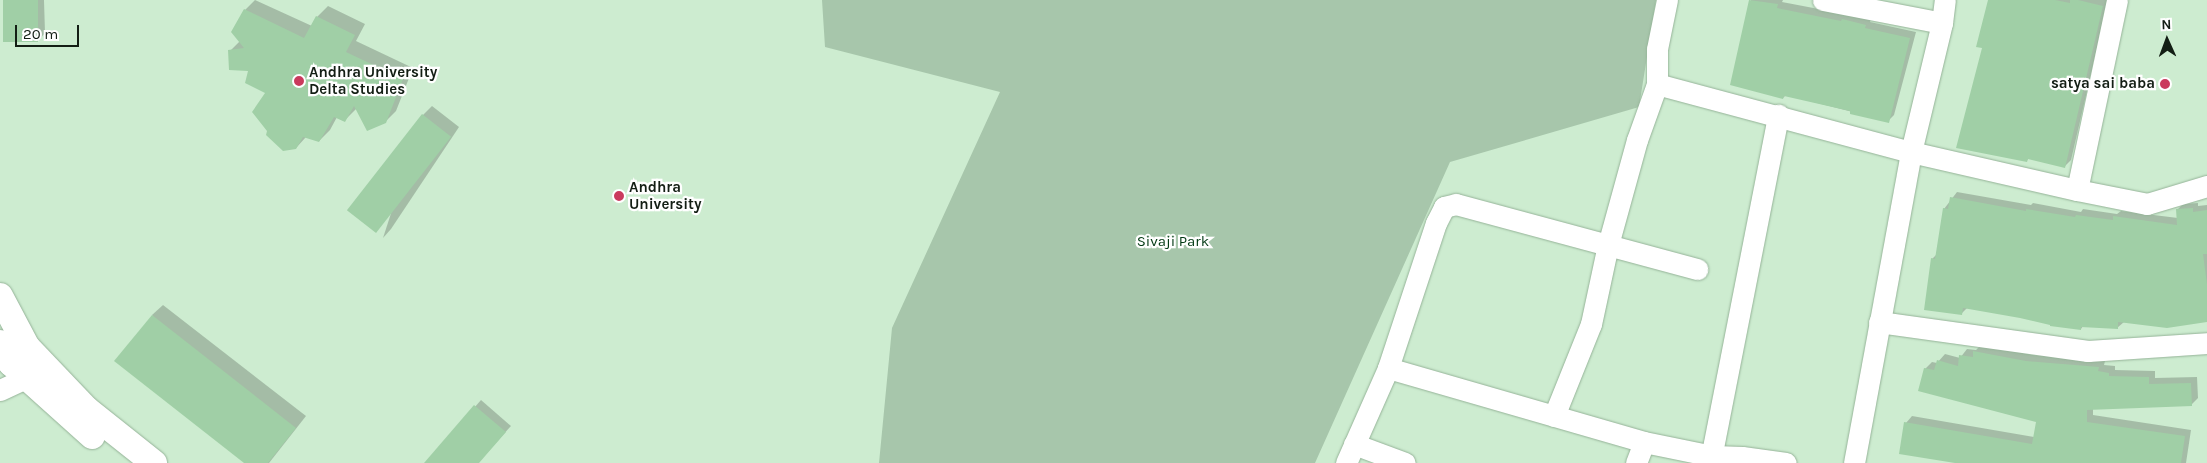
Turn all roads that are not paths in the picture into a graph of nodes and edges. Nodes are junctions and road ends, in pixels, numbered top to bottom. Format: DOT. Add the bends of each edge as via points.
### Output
graph roads {
  1 [pos="1667,0"];
  2 [pos="1823,0"];
  3 [pos="1945,0"];
  4 [pos="2118,0"];
  5 [pos="1942,23"];
  6 [pos="1657,84"];
  7 [pos="1778,115"];
  8 [pos="1911,152"];
  9 [pos="2207,186"];
  10 [pos="2077,190"];
  11 [pos="1608,245"];
  12 [pos="1697,270"];
  13 [pos="0,296"];
  14 [pos="1879,322"];
  15 [pos="0,343"];
  16 [pos="2207,343"];
  17 [pos="1388,368"];
  18 [pos="26,378"];
  19 [pos="0,390"];
  20 [pos="1554,416"];
  21 [pos="1644,442"];
  22 [pos="1350,453"];
  23 [pos="1711,459"];
  24 [pos="126,463"];
  25 [pos="154,463"];
  26 [pos="1405,463"];
  27 [pos="1636,463"];
  28 [pos="1786,463"];
  29 [pos="1854,463"];
  1 -- 6 [label="street" via="1658,49"];
  2 -- 5 [label="street"];
  3 -- 5 [label="street"];
  4 -- 10 [label="street"];
  5 -- 8 [label="street"];
  6 -- 7 [label="street"];
  6 -- 11 [label="street" via="1637,140"];
  7 -- 8 [label="street"];
  7 -- 23 [label="street"];
  8 -- 10 [label="street"];
  8 -- 14 [label="street"];
  9 -- 10 [label="street" via="2147,204"];
  11 -- 12 [label="street"];
  11 -- 17 [label="street" via="1456,204 1444,207"];
  11 -- 20 [label="street" via="1591,324"];
  13 -- 25 [label="main road" via="27,347 86,410"];
  14 -- 16 [label="street" via="2088,350"];
  14 -- 29 [label="street"];
  15 -- 18 [label="main road" via="11,363"];
  17 -- 20 [label="street"];
  17 -- 22 [label="street"];
  18 -- 19 [label="street"];
  18 -- 24 [label="main road" via="75,423"];
  20 -- 21 [label="street"];
  21 -- 23 [label="street"];
  21 -- 27 [label="street"];
  22 -- 26 [label="street"];
  23 -- 28 [label="street" via="1742,457"];
}
